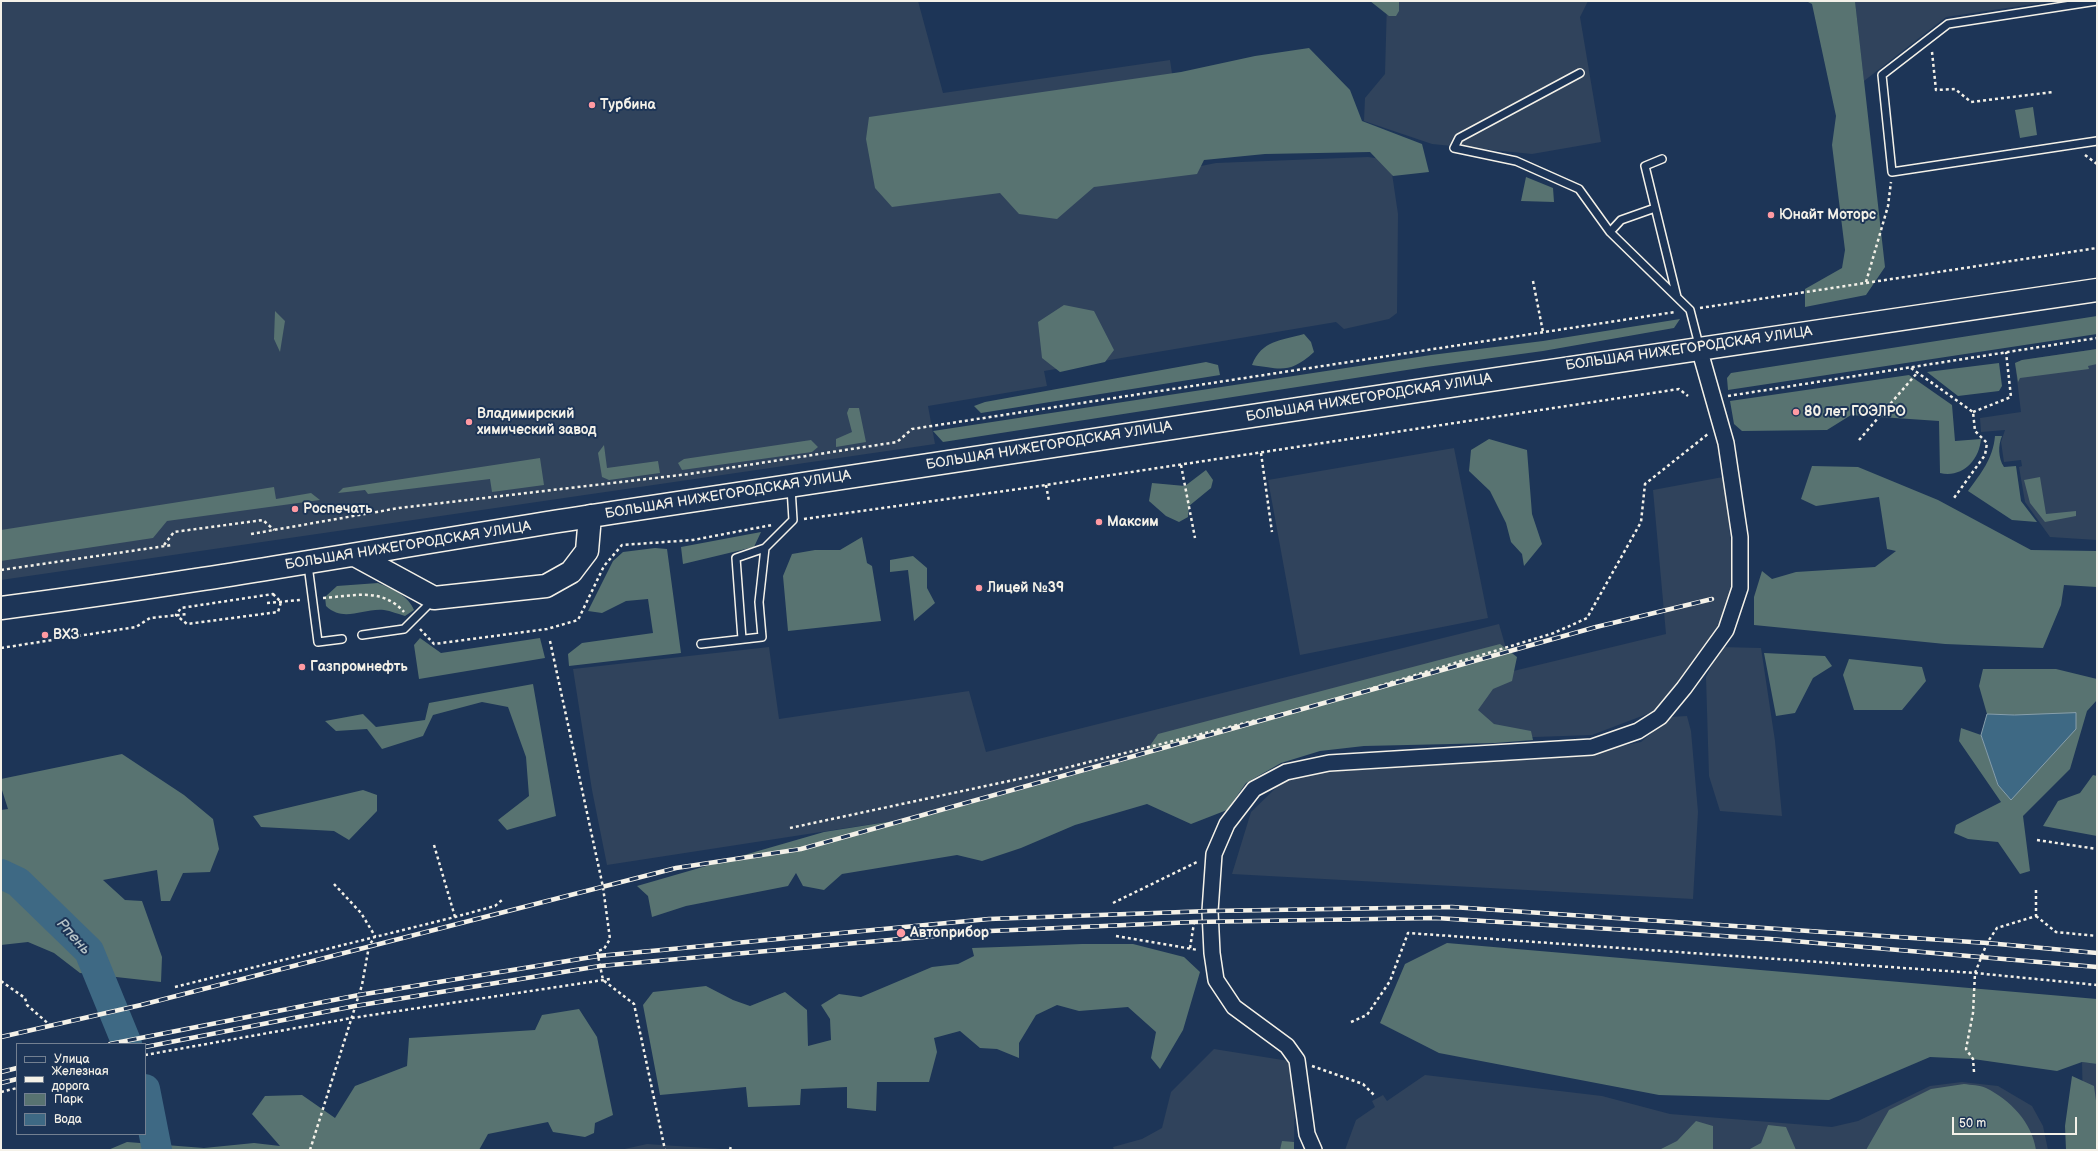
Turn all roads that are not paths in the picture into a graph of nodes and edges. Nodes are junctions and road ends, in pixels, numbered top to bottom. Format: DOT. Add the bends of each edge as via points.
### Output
graph roads {
  1 [pos="2097,1"];
  2 [pos="1580,73"];
  3 [pos="2097,141"];
  4 [pos="1662,159"];
  5 [pos="1655,208"];
  6 [pos="1610,232"];
  7 [pos="2097,290"];
  8 [pos="1677,298"];
  9 [pos="1699,348"];
  10 [pos="790,486"];
  11 [pos="590,516"];
  12 [pos="765,548"];
  13 [pos="355,555"];
  14 [pos="307,563"];
  15 [pos="434,598"];
  16 [pos="1,608"];
  17 [pos="362,635"];
  18 [pos="342,639"];
  19 [pos="742,639"];
  20 [pos="701,644"];
  21 [pos="1314,1150"];
  1 -- 3 [label="lane" via="1948,24 1882,76 1892,172"];
  2 -- 6 [label="lane" via="1459,138 1454,148 1516,161 1579,189"];
  4 -- 5 [label="lane" via="1645,166"];
  5 -- 6 [label="lane" via="1621,220"];
  5 -- 8 [label="lane"];
  6 -- 8 [label="lane"];
  7 -- 9 [label="main road, БОЛЬШАЯ НИЖЕГОРОДСКАЯ УЛИЦА"];
  8 -- 9 [label="lane" via="1690,310"];
  9 -- 10 [label="main road, БОЛЬШАЯ НИЖЕГОРОДСКАЯ УЛИЦА"];
  9 -- 21 [label="street" via="1726,443 1740,537 1740,588 1726,630 1660,717 1638,731 1592,747 1329,763 1286,772 1254,789 1227,824 1214,854 1210,911 1216,980 1234,1007 1286,1046 1297,1060 1307,1134"];
  10 -- 11 [label="main road, БОЛЬШАЯ НИЖЕГОРОДСКАЯ УЛИЦА"];
  10 -- 12 [label="lane" via="793,520"];
  11 -- 13 [label="main road, БОЛЬШАЯ НИЖЕГОРОДСКАЯ УЛИЦА"];
  11 -- 15 [label="main road" via="587,551 571,572 546,586"];
  12 -- 19 [label="lane" via="759,602 762,637"];
  12 -- 19 [label="lane" via="736,558"];
  13 -- 14 [label="main road, БОЛЬШАЯ НИЖЕГОРОДСКАЯ УЛИЦА"];
  13 -- 15 [label="main road"];
  14 -- 16 [label="main road, БОЛЬШАЯ НИЖЕГОРОДСКАЯ УЛИЦА"];
  14 -- 18 [label="lane" via="318,642"];
  15 -- 17 [label="lane" via="404,629"];
  19 -- 20 [label="lane"];
}
